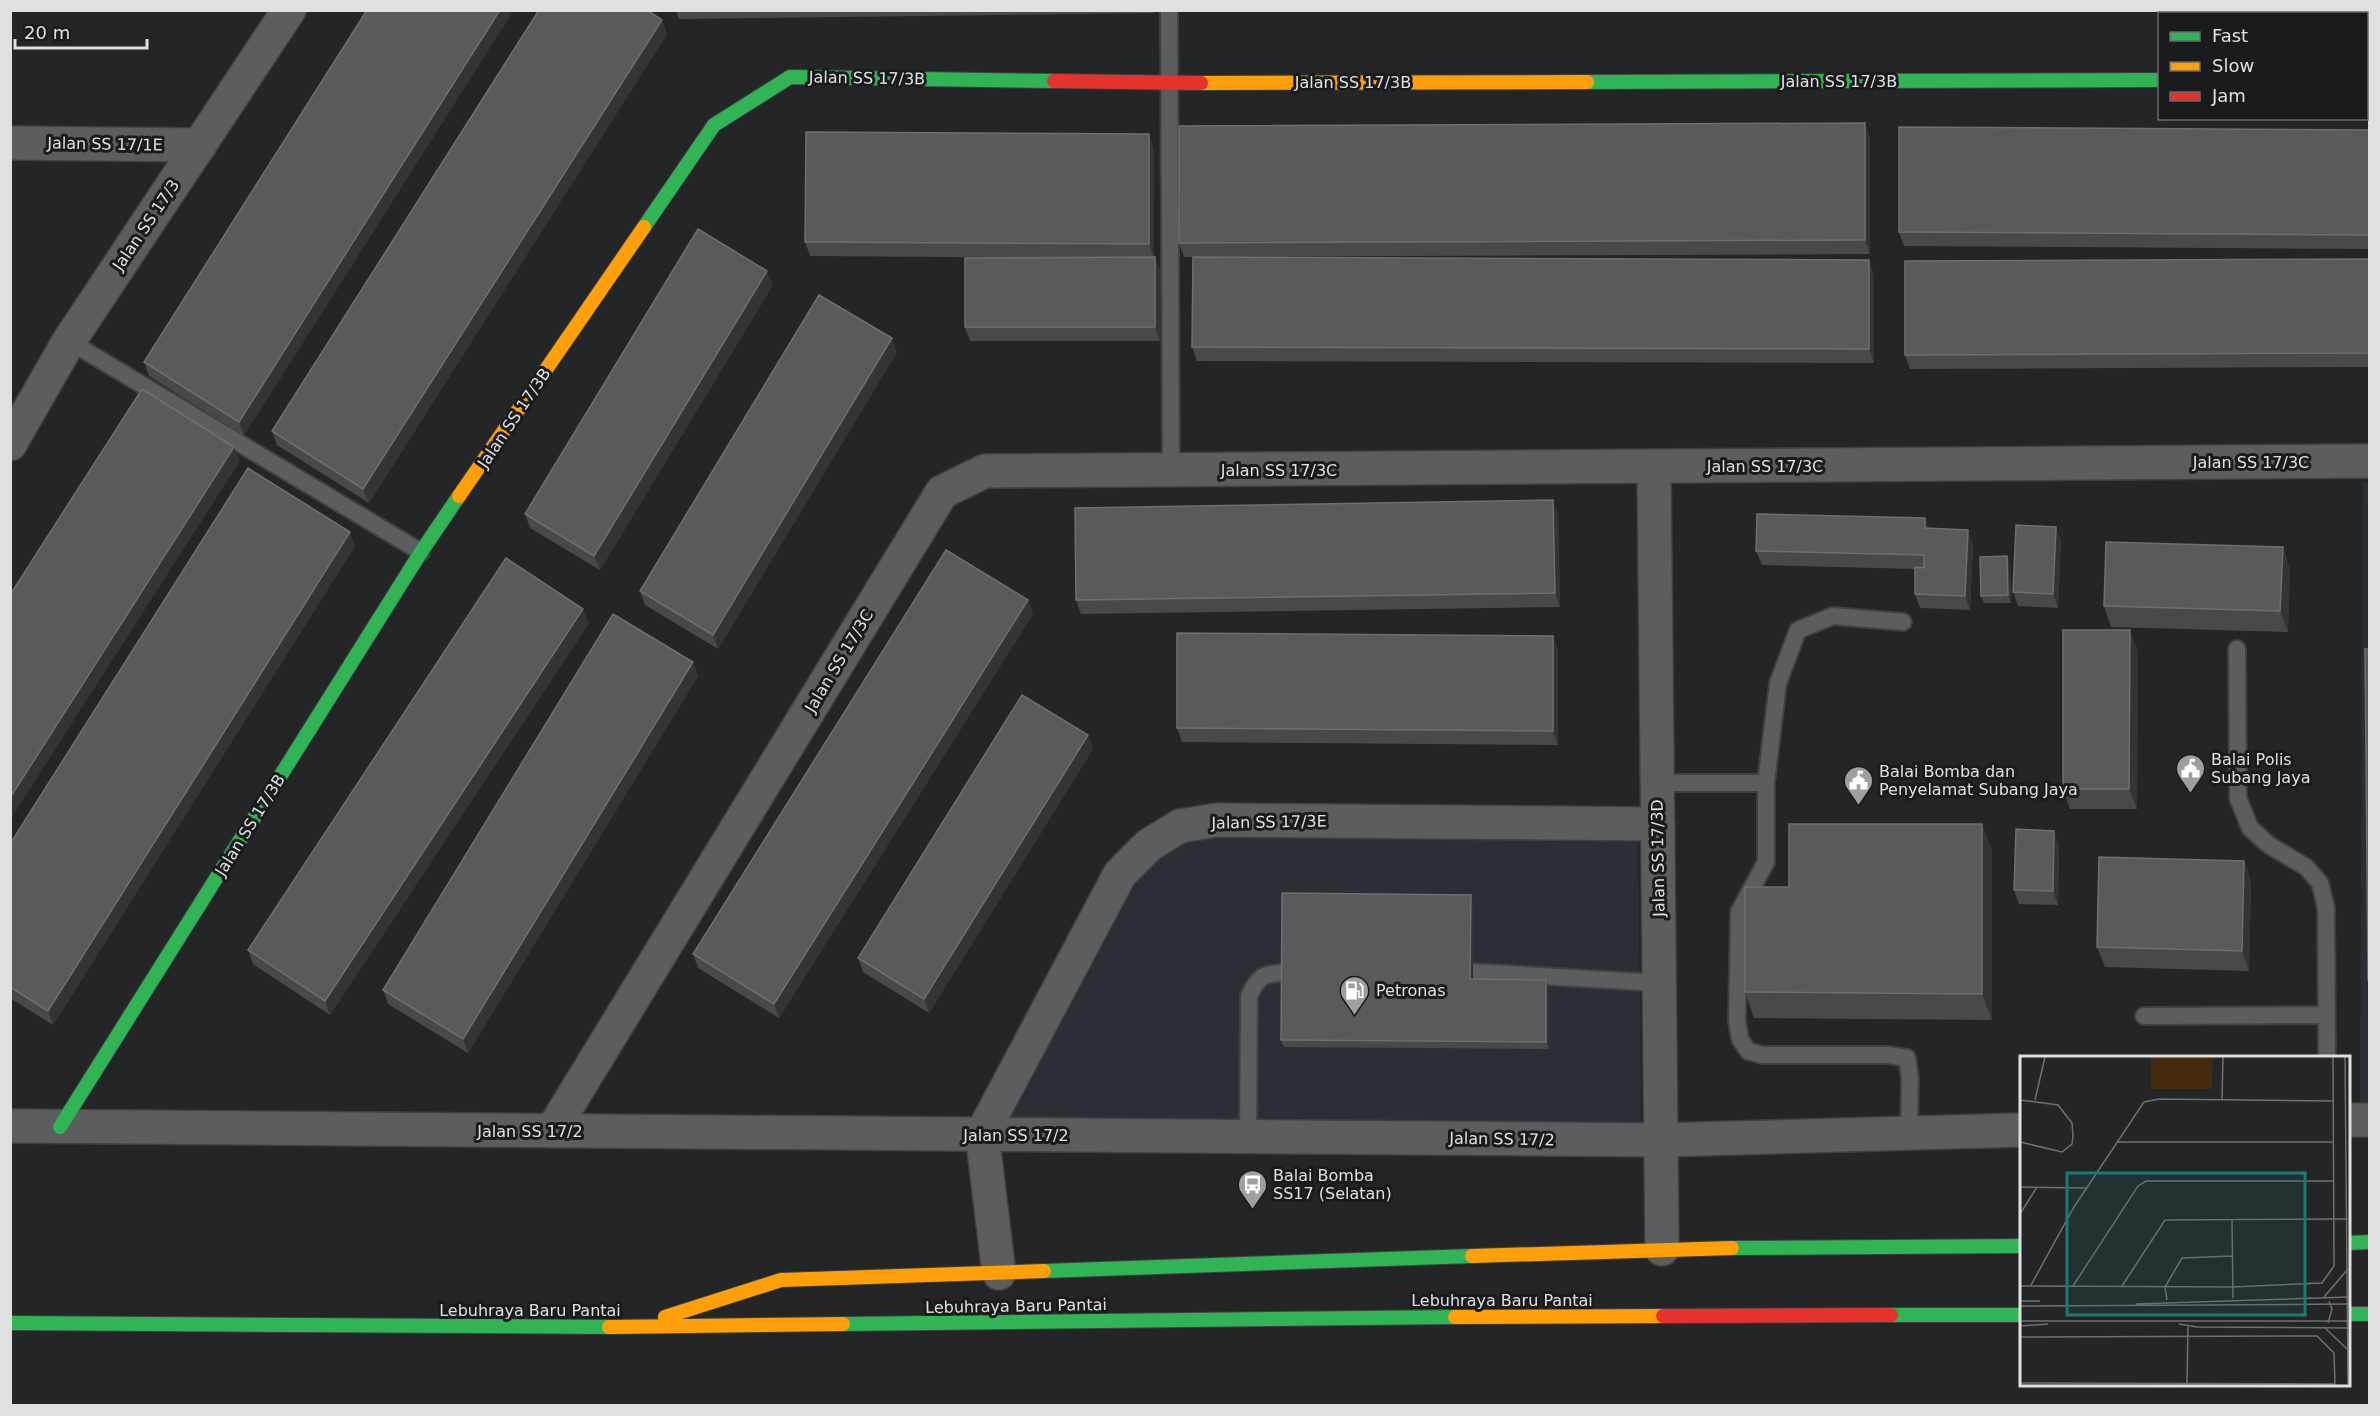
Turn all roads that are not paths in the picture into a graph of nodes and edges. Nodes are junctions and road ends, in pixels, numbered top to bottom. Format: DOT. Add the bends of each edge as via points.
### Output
graph roads {
  1 [pos="290,10"];
  2 [pos="1169,10"];
  3 [pos="2158,80"];
  4 [pos="1169,83"];
  5 [pos="10,143"];
  6 [pos="200,145"];
  7 [pos="69,342"];
  8 [pos="10,444"];
  9 [pos="2370,461"];
  10 [pos="1654,467"];
  11 [pos="1171,471"];
  12 [pos="421,552"];
  13 [pos="1903,622"];
  14 [pos="2236,648"];
  15 [pos="1657,783"];
  16 [pos="1766,783"];
  17 [pos="1658,824"];
  18 [pos="1473,972"];
  19 [pos="1284,973"];
  20 [pos="1660,983"];
  21 [pos="2327,1015"];
  22 [pos="2144,1016"];
  23 [pos="2327,1056"];
  24 [pos="2350,1120"];
  25 [pos="2370,1120"];
  26 [pos="10,1126"];
  27 [pos="60,1127"];
  28 [pos="2020,1130"];
  29 [pos="552,1131"];
  30 [pos="1909,1133"];
  31 [pos="982,1134"];
  32 [pos="1248,1136"];
  33 [pos="1662,1140"];
  34 [pos="2370,1242"];
  35 [pos="2350,1243"];
  36 [pos="2020,1245"];
  37 [pos="1662,1249"];
  38 [pos="999,1273"];
  39 [pos="2350,1314"];
  40 [pos="2370,1314"];
  41 [pos="2020,1315"];
  42 [pos="10,1323"];
  43 [pos="632,1328"];
  1 -- 6 [label="street, Jalan SS 17/3"];
  2 -- 4 [label="lane"];
  3 -- 4 [label="main road, Jalan SS 17/3B"];
  4 -- 11 [label="lane"];
  4 -- 12 [label="main road, Jalan SS 17/3B" via="790,77 714,125"];
  5 -- 6 [label="street, Jalan SS 17/1E"];
  6 -- 7 [label="street, Jalan SS 17/3"];
  7 -- 8 [label="street, Jalan SS 17/3"];
  7 -- 12 [label="lane"];
  9 -- 10 [label="street, Jalan SS 17/3C"];
  10 -- 11 [label="street, Jalan SS 17/3C"];
  10 -- 15 [label="street, Jalan SS 17/3D"];
  11 -- 29 [label="street, Jalan SS 17/3C" via="985,471 942,492"];
  12 -- 27 [label="main road, Jalan SS 17/3B"];
  13 -- 16 [label="lane" via="1833,616 1798,630 1778,683"];
  14 -- 21 [label="lane" via="2238,798 2250,828 2269,845 2306,867 2320,883 2326,908"];
  15 -- 16 [label="lane"];
  15 -- 17 [label="street, Jalan SS 17/3D"];
  16 -- 30 [label="lane" via="1766,862 1739,912 1740,1039 1748,1051 1761,1055 1907,1058"];
  17 -- 20 [label="street, Jalan SS 17/3D"];
  17 -- 31 [label="street, Jalan SS 17/3E" via="1217,820 1180,826 1149,845 1120,874"];
  18 -- 20 [label="lane"];
  19 -- 32 [label="lane" via="1267,973 1255,983 1249,996"];
  20 -- 33 [label="street, Jalan SS 17/3D"];
  21 -- 22 [label="lane"];
  21 -- 23 [label="lane"];
  24 -- 25 [label="street"];
  26 -- 27 [label="street, Jalan SS 17/2"];
  27 -- 29 [label="street, Jalan SS 17/2"];
  28 -- 30 [label="street, Jalan SS 17/2"];
  29 -- 31 [label="street, Jalan SS 17/2"];
  30 -- 33 [label="street, Jalan SS 17/2"];
  31 -- 32 [label="street, Jalan SS 17/2"];
  31 -- 38 [label="street"];
  32 -- 33 [label="street, Jalan SS 17/2"];
  33 -- 37 [label="street, Jalan SS 17/3D"];
  34 -- 35 [label="main road"];
  36 -- 37 [label="main road"];
  37 -- 38 [label="main road"];
  38 -- 43 [label="main road" via="781,1280"];
  39 -- 40 [label="main road"];
  41 -- 43 [label="main road, Lebuhraya Baru Pantai" via="1500,1316"];
  42 -- 43 [label="main road, Lebuhraya Baru Pantai"];
}
